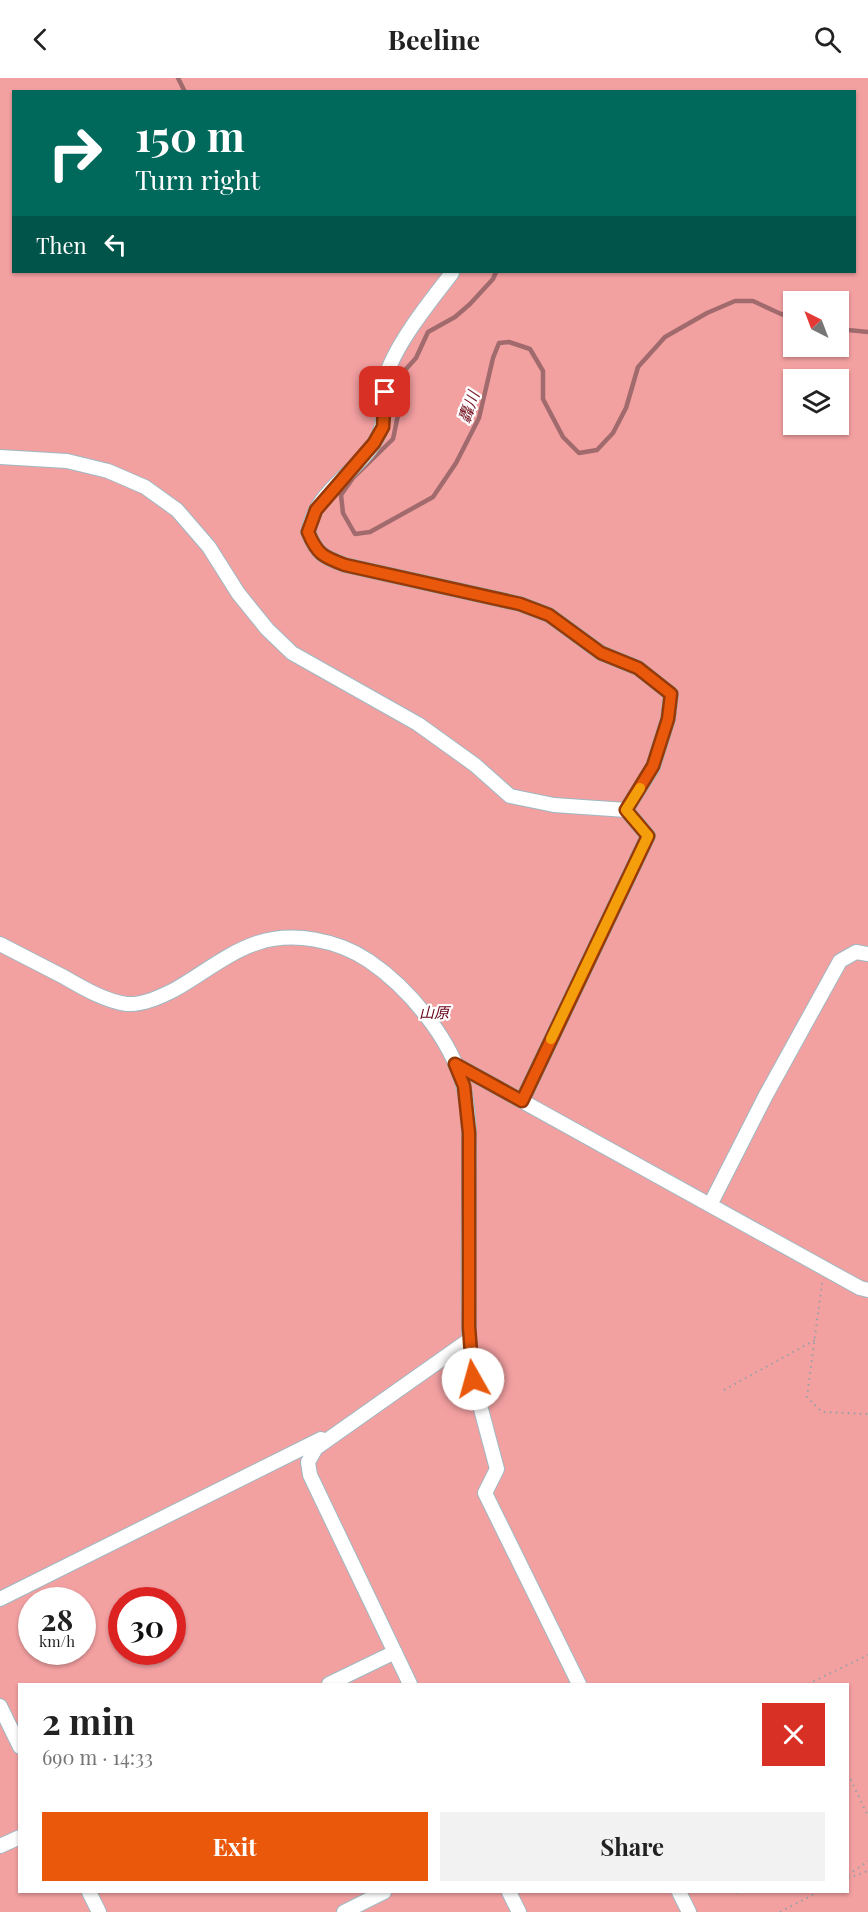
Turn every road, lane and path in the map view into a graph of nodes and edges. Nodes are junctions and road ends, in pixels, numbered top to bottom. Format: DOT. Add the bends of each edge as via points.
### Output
graph roads {
  1 [pos="452,273"];
  2 [pos="0,457"];
  3 [pos="626,810"];
  4 [pos="0,944"];
  5 [pos="868,954"];
  6 [pos="455,1064"];
  7 [pos="522,1101"];
  8 [pos="710,1205"];
  9 [pos="824,1268"];
  10 [pos="868,1290"];
  11 [pos="469,1340"];
  12 [pos="815,1340"];
  13 [pos="724,1390"];
  14 [pos="868,1414"];
  15 [pos="342,1429"];
  16 [pos="0,1599"];
  17 [pos="395,1652"];
  18 [pos="868,1655"];
  19 [pos="331,1683"];
  20 [pos="410,1683"];
  21 [pos="579,1683"];
  22 [pos="810,1683"];
  23 [pos="0,1706"];
  24 [pos="18,1743"];
  25 [pos="849,1776"];
  26 [pos="868,1816"];
  27 [pos="18,1838"];
  28 [pos="0,1846"];
  29 [pos="868,1861"];
  30 [pos="868,1871"];
  31 [pos="849,1875"];
  32 [pos="849,1876"];
  33 [pos="90,1893"];
  34 [pos="382,1893"];
  35 [pos="510,1893"];
  36 [pos="680,1893"];
  37 [pos="816,1893"];
  38 [pos="99,1912"];
  39 [pos="344,1912"];
  40 [pos="519,1912"];
  41 [pos="689,1912"];
  42 [pos="780,1912"];
  1 -- 3 [label="street" via="426,307 386,374 383,427 374,443 316,510 308,532 315,548 325,557 345,565 520,604 549,615 601,653 638,668 671,694 668,719 653,766"];
  2 -- 3 [label="street" via="67,461 108,471 145,487 177,510 209,547 245,602 292,653 418,724 510,796 554,805"];
  3 -- 7 [label="street" via="648,836"];
  4 -- 6 [label="street" via="101,996 127,1004 147,1002 170,992 257,943 306,938 334,944 360,955 402,988 448,1046"];
  5 -- 8 [label="street" via="856,952 840,961"];
  6 -- 7 [label="street"];
  6 -- 11 [label="street" via="464,1086 469,1133"];
  7 -- 8 [label="street"];
  8 -- 9 [label="street"];
  9 -- 10 [label="street"];
  9 -- 12 [label="path"];
  11 -- 15 [label="street"];
  11 -- 21 [label="street" via="473,1379 497,1469 485,1492"];
  12 -- 13 [label="path"];
  12 -- 14 [label="path" via="807,1396 822,1412"];
  15 -- 16 [label="street"];
  15 -- 17 [label="street" via="316,1448 308,1462 310,1475"];
  17 -- 19 [label="street"];
  17 -- 20 [label="street"];
  18 -- 22 [label="path"];
  23 -- 24 [label="street"];
  25 -- 26 [label="path"];
  27 -- 28 [label="street"];
  29 -- 31 [label="path"];
  30 -- 32 [label="path"];
  33 -- 38 [label="street"];
  34 -- 39 [label="street"];
  35 -- 40 [label="street"];
  36 -- 41 [label="street"];
  37 -- 42 [label="path"];
}
